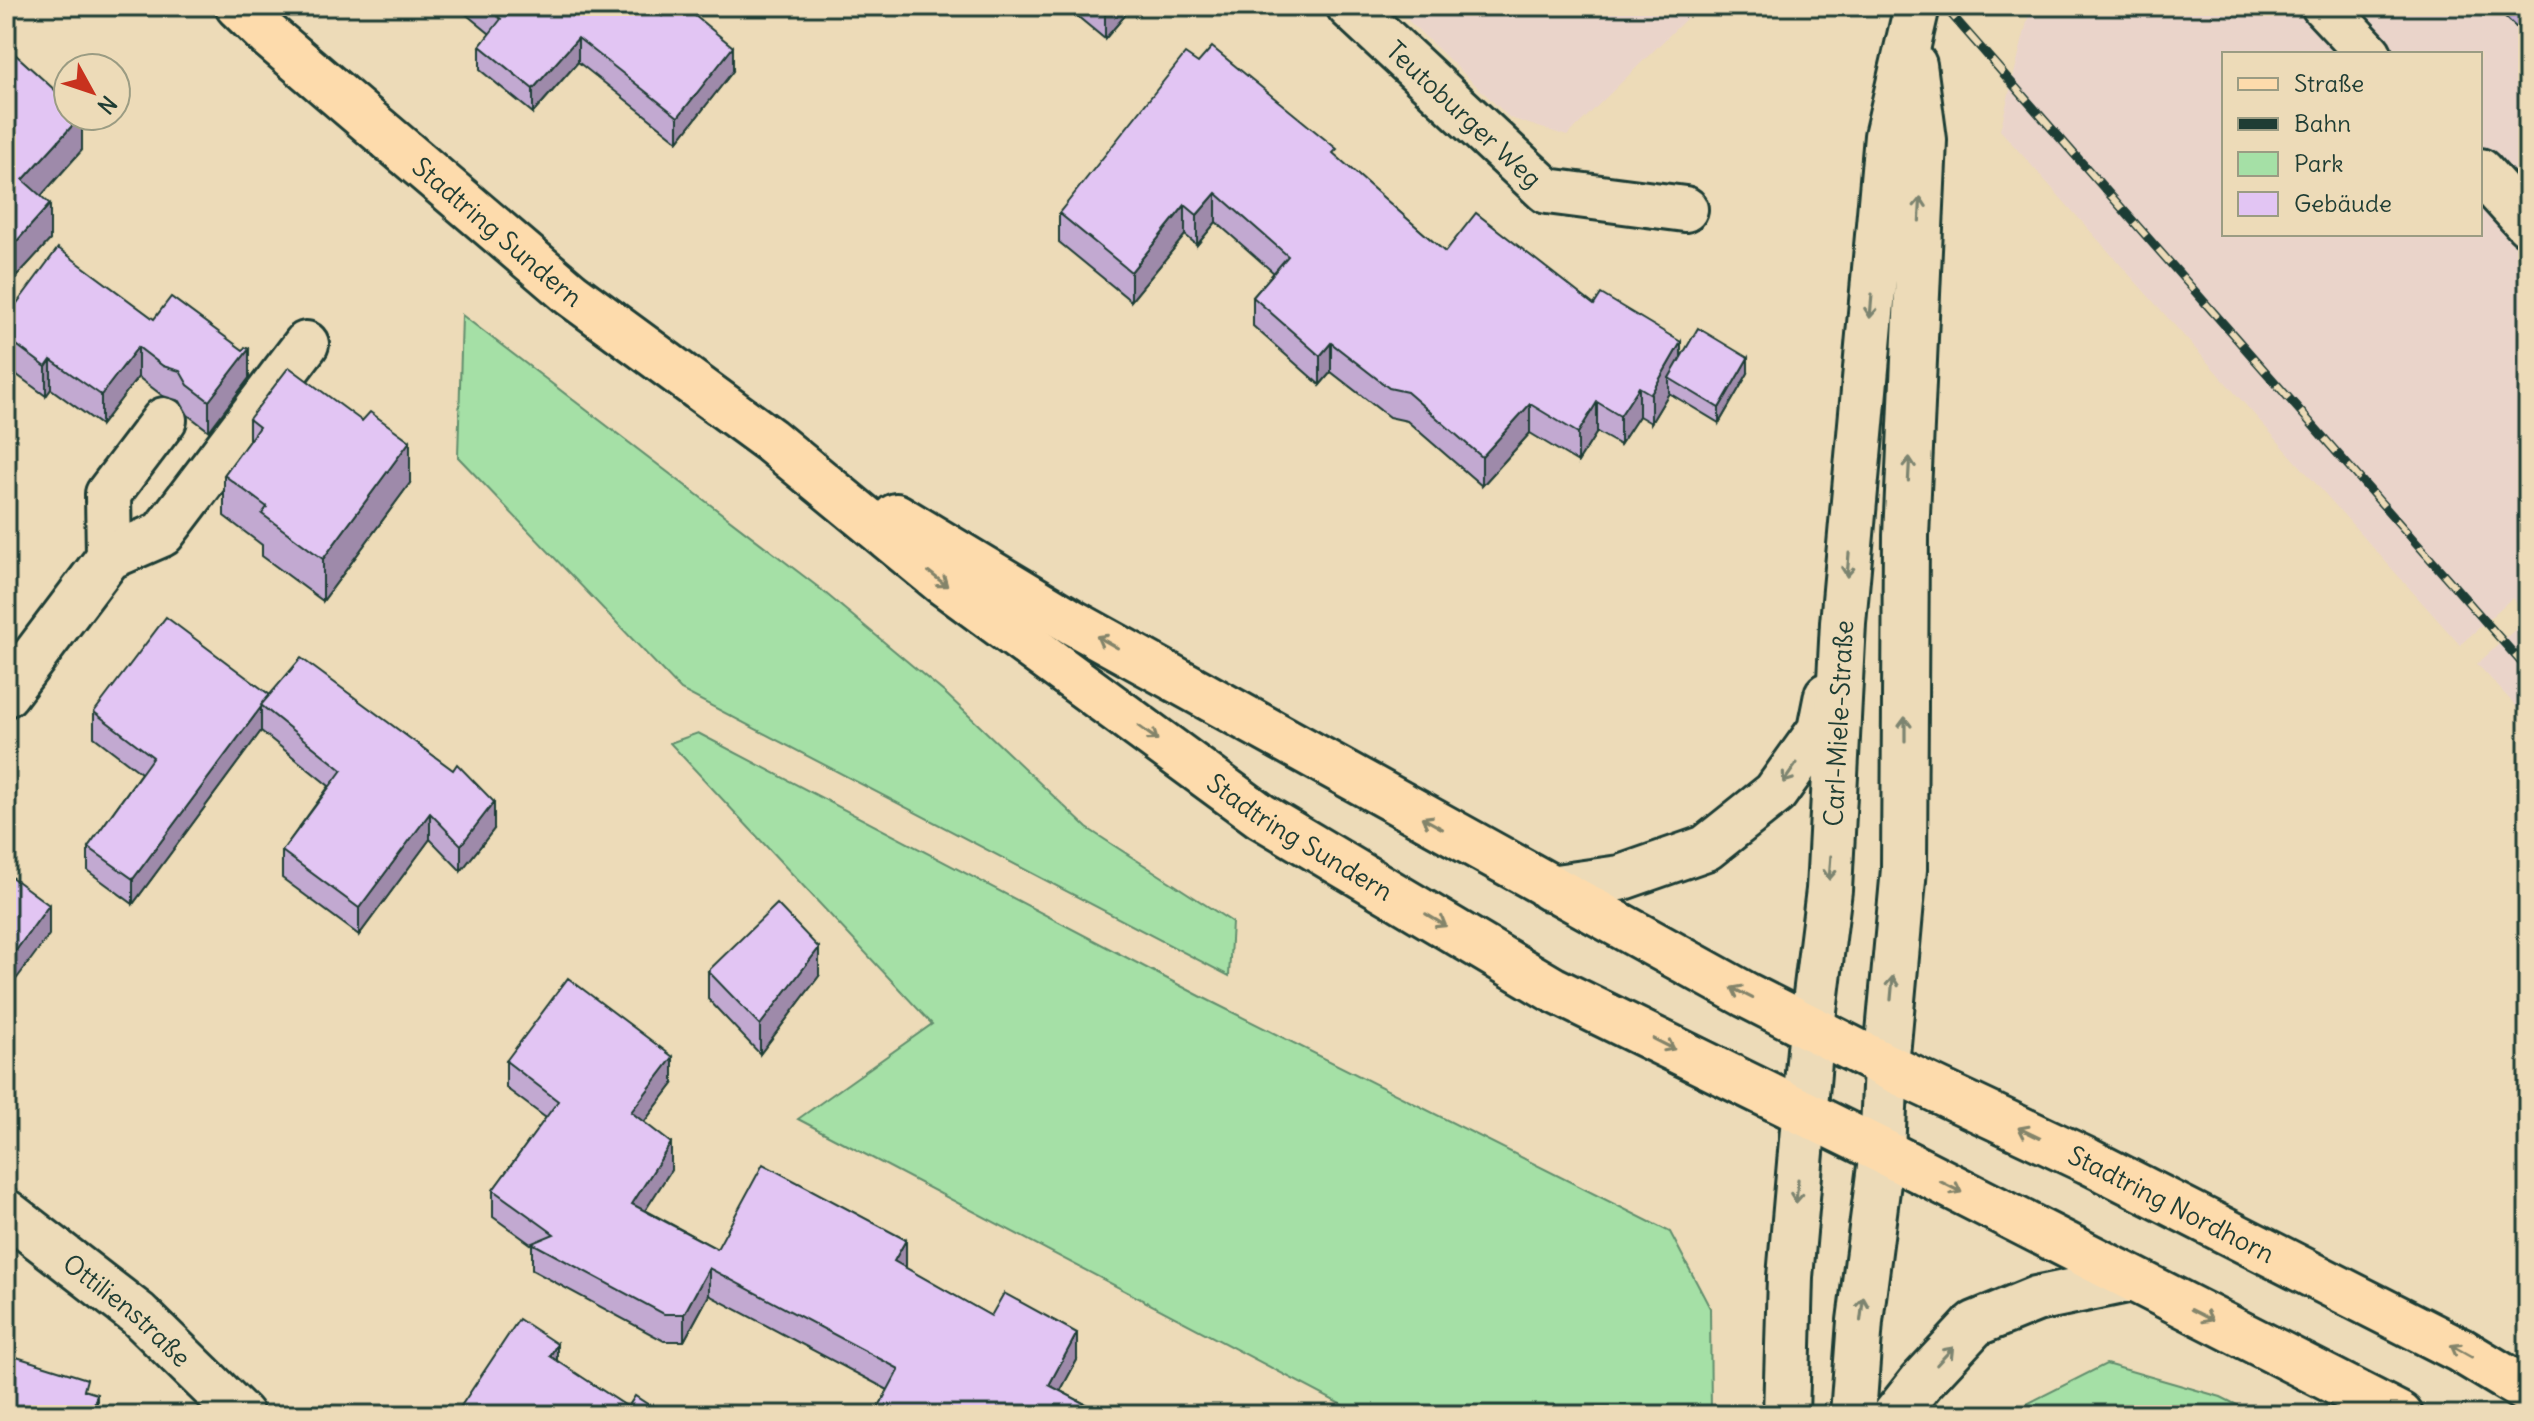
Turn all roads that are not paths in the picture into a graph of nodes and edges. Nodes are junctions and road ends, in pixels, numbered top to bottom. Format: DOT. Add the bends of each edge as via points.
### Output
graph roads {
  1 [pos="238,6"];
  2 [pos="1349,6"];
  3 [pos="2324,6"];
  4 [pos="1914,21"];
  5 [pos="2367,52"];
  6 [pos="2482,173"];
  7 [pos="1685,209"];
  8 [pos="2528,224"];
  9 [pos="306,344"];
  10 [pos="164,420"];
  11 [pos="770,440"];
  12 [pos="109,557"];
  13 [pos="1843,623"];
  14 [pos="6,694"];
  15 [pos="1549,888"];
  16 [pos="1812,1027"];
  17 [pos="1886,1066"];
  18 [pos="1804,1113"];
  19 [pos="1882,1151"];
  20 [pos="7,1214"];
  21 [pos="2132,1279"];
  22 [pos="2528,1391"];
  23 [pos="241,1415"];
  24 [pos="1786,1415"];
  25 [pos="1853,1415"];
  26 [pos="1895,1415"];
  27 [pos="2400,1415"];
  1 -- 11 [label="main road, Stadtring Sundern" via="571,294"];
  2 -- 7 [label="street, Teutoburger Weg" via="1547,191"];
  3 -- 5 [label="street"];
  4 -- 13 [label="street, Carl-Miele-Straße, one-way" via="1887,136"];
  17 -- 4 [label="street, Carl-Miele-Straße, one-way" via="1904,869 1906,536 1924,140"];
  6 -- 8 [label="street"];
  9 -- 12 [label="street" via="162,534"];
  10 -- 12 [label="street" via="108,494"];
  15 -- 11 [label="main road, Stadtring Sundern, one-way" via="1072,622"];
  11 -- 18 [label="main road, Stadtring Sundern, one-way" via="941,581 1261,816 1552,989"];
  12 -- 14 [label="street"];
  13 -- 15 [label="street, one-way" via="1820,730 1775,793 1706,848 1620,878"];
  13 -- 16 [label="street, Carl-Miele-Straße, one-way" via="1829,890"];
  16 -- 15 [label="main road, Stadtring Sundern, one-way"];
  16 -- 17 [label="main road, Stadtring Nordhorn"];
  16 -- 18 [label="street, Carl-Miele-Straße"];
  17 -- 19 [label="street, Carl-Miele-Straße"];
  22 -- 17 [label="main road, Stadtring Nordhorn, one-way" via="2460,1350 2088,1161"];
  18 -- 19 [label="main road, Stadtring Sundern"];
  18 -- 24 [label="street, Carl-Miele-Straße, one-way" via="1790,1277"];
  19 -- 21 [label="main road, one-way"];
  25 -- 19 [label="street, Carl-Miele-Straße, one-way"];
  20 -- 23 [label="street, Ottilienstraße" via="138,1314"];
  26 -- 21 [label="street, one-way" via="1975,1324 2036,1299"];
  21 -- 27 [label="main road, one-way"];
}
